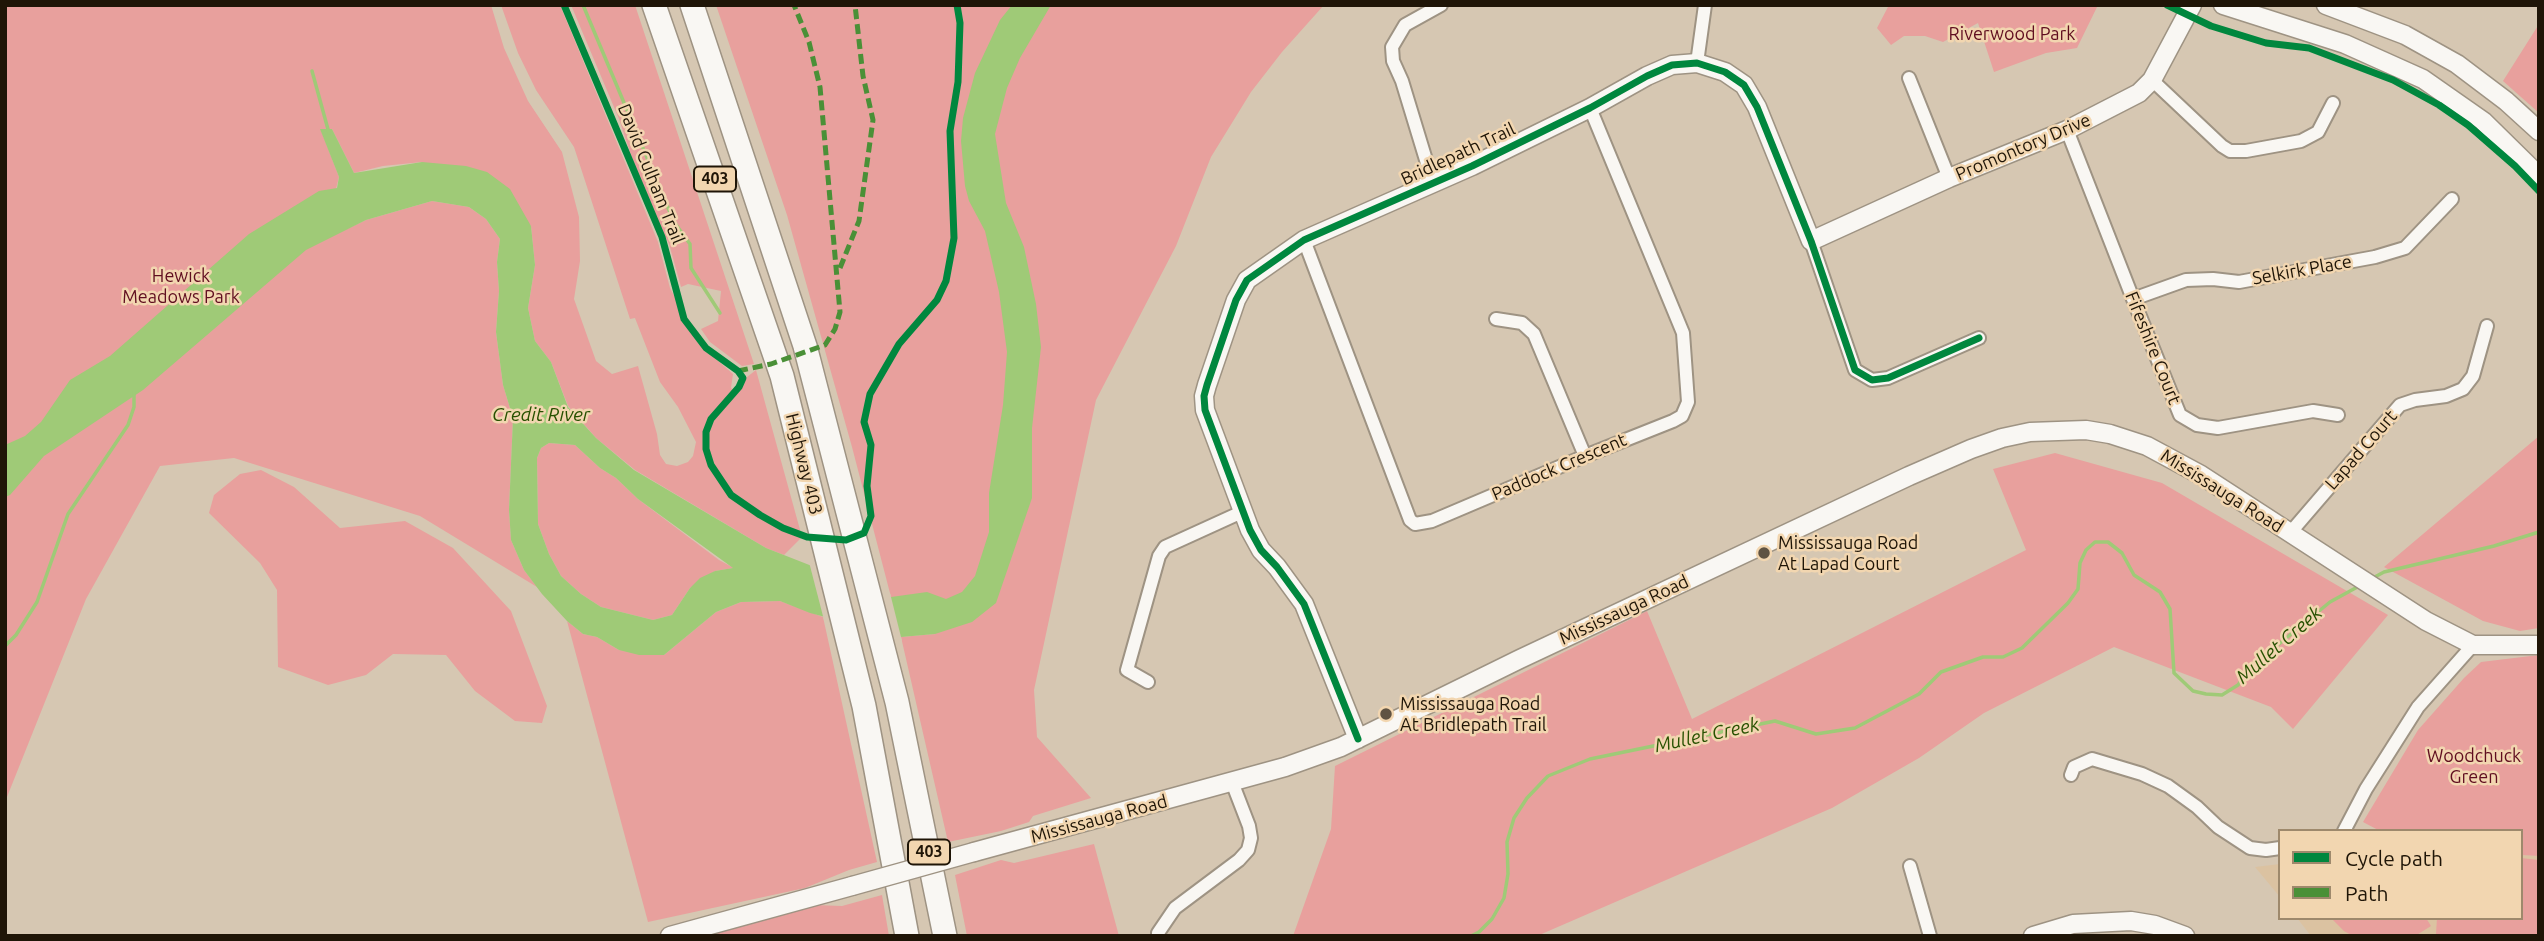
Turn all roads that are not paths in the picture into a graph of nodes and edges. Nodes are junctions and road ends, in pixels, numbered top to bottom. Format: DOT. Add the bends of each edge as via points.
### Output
graph roads {
  1 [pos="654,5"];
  2 [pos="692,5"];
  3 [pos="1441,5"];
  4 [pos="1705,5"];
  5 [pos="2192,5"];
  6 [pos="2223,5"];
  7 [pos="2326,5"];
  8 [pos="1697,63"];
  9 [pos="1909,78"];
  10 [pos="2152,80"];
  11 [pos="2333,103"];
  12 [pos="1590,108"];
  13 [pos="2067,130"];
  14 [pos="2539,131"];
  15 [pos="2539,176"];
  16 [pos="1949,178"];
  17 [pos="1433,183"];
  18 [pos="2452,199"];
  19 [pos="1304,240"];
  20 [pos="1811,241"];
  21 [pos="2133,299"];
  22 [pos="1496,319"];
  23 [pos="2487,326"];
  24 [pos="1979,338"];
  25 [pos="2338,415"];
  26 [pos="1584,456"];
  27 [pos="1244,511"];
  28 [pos="2290,533"];
  29 [pos="2473,645"];
  30 [pos="2539,645"];
  31 [pos="1148,682"];
  32 [pos="1358,739"];
  33 [pos="2071,775"];
  34 [pos="1233,782"];
  35 [pos="2345,829"];
  36 [pos="2278,848"];
  37 [pos="1910,866"];
  38 [pos="1158,933"];
  39 [pos="670,936"];
  40 [pos="907,936"];
  41 [pos="946,936"];
  42 [pos="1930,936"];
  43 [pos="2033,936"];
  44 [pos="2186,936"];
  1 -- 40 [label="highway, Highway 403 / 403" via="774,354 864,706"];
  2 -- 41 [label="highway, Highway 403 / 403" via="805,346 912,769"];
  3 -- 17 [label="street" via="1405,24 1392,47"];
  4 -- 8 [label="street"];
  5 -- 10 [label="main road, Promontory Drive"];
  6 -- 15 [label="main road" via="2345,44 2423,79 2483,121"];
  7 -- 14 [label="main road" via="2431,49 2484,82"];
  8 -- 12 [label="main road, Bridlepath Trail" via="1672,65"];
  8 -- 20 [label="main road" via="1725,72 1744,85"];
  9 -- 16 [label="street"];
  10 -- 11 [label="street" via="2230,151 2301,141 2318,132"];
  10 -- 13 [label="main road, Promontory Drive" via="2130,98"];
  12 -- 17 [label="main road, Bridlepath Trail"];
  12 -- 26 [label="street, Paddock Crescent" via="1683,333 1688,402 1682,416 1673,421"];
  13 -- 16 [label="main road, Promontory Drive"];
  13 -- 21 [label="street, Fifeshire Court"];
  16 -- 20 [label="main road, Promontory Drive"];
  17 -- 19 [label="main road, Bridlepath Trail"];
  18 -- 21 [label="street, Selkirk Place" via="2405,248 2239,282 2186,280"];
  19 -- 26 [label="street, Paddock Crescent" via="1415,524 1432,521"];
  19 -- 27 [label="main road, Bridlepath Trail" via="1247,280 1204,396 1205,410"];
  20 -- 24 [label="street" via="1856,370 1872,380 1888,378"];
  21 -- 25 [label="street, Fifeshire Court" via="2180,415 2197,425 2218,428 2313,411"];
  22 -- 26 [label="street" via="1522,323 1534,334"];
  23 -- 28 [label="street, Lapad Court" via="2473,376 2463,389 2400,405"];
  27 -- 31 [label="street" via="1165,547 1159,556 1127,670"];
  27 -- 32 [label="main road, Bridlepath Trail" via="1261,550 1304,604"];
  28 -- 29 [label="main road, Mississauga Road" via="2426,621"];
  28 -- 32 [label="main road, Mississauga Road" via="2160,452 2086,430 2030,432 2003,438 1909,476"];
  29 -- 30 [label="main road, Mississauga Road"];
  29 -- 35 [label="street" via="2418,707"];
  32 -- 34 [label="main road, Mississauga Road"];
  33 -- 36 [label="street" via="2074,767 2092,759 2142,774 2168,786 2250,848"];
  34 -- 38 [label="street" via="1249,826 1248,850 1175,908"];
  34 -- 39 [label="main road, Mississauga Road, bridge"];
  37 -- 42 [label="street"];
  43 -- 44 [label="main road" via="2073,924 2131,921"];
}
